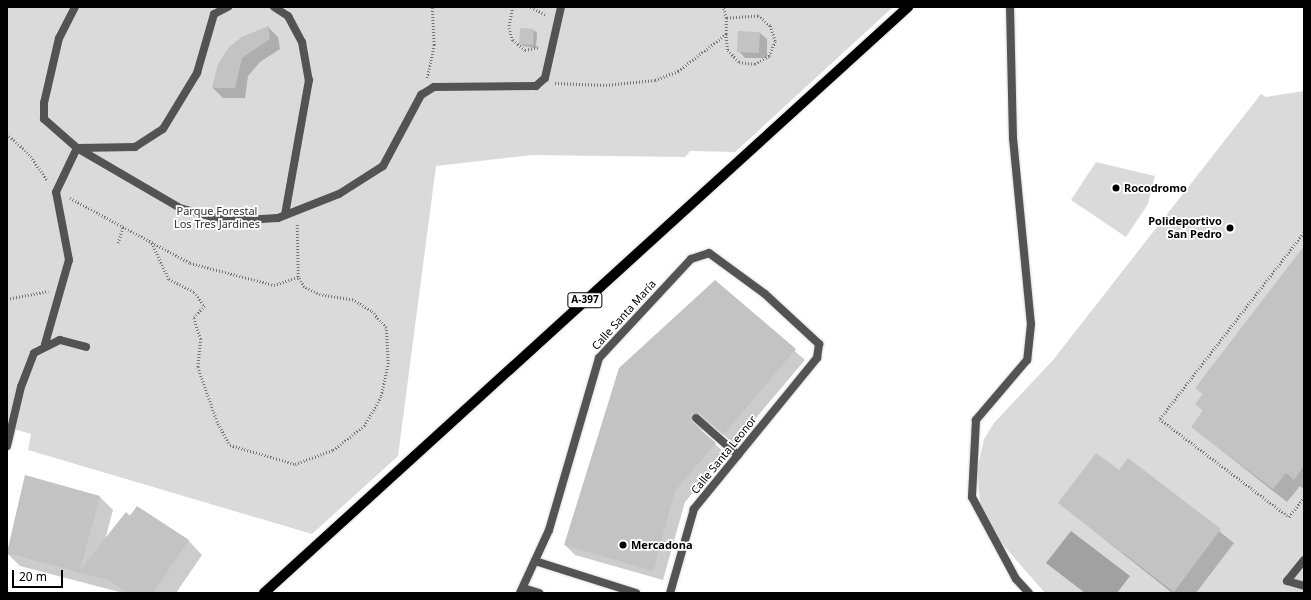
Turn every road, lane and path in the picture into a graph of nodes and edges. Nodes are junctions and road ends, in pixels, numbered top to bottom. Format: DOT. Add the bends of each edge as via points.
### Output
graph roads {
  1 [pos="75,7"];
  2 [pos="228,7"];
  3 [pos="274,7"];
  4 [pos="427,7"];
  5 [pos="444,7"];
  6 [pos="513,7"];
  7 [pos="561,7"];
  8 [pos="723,7"];
  9 [pos="908,7"];
  10 [pos="1010,7"];
  11 [pos="432,8"];
  12 [pos="726,18"];
  13 [pos="726,34"];
  14 [pos="545,42"];
  15 [pos="543,80"];
  16 [pos="429,90"];
  17 [pos="7,134"];
  18 [pos="77,148"];
  19 [pos="56,192"];
  20 [pos="296,210"];
  21 [pos="285,215"];
  22 [pos="123,226"];
  23 [pos="1304,233"];
  24 [pos="118,243"];
  25 [pos="152,243"];
  26 [pos="298,276"];
  27 [pos="61,287"];
  28 [pos="7,299"];
  29 [pos="45,344"];
  30 [pos="819,344"];
  31 [pos="86,347"];
  32 [pos="696,418"];
  33 [pos="7,446"];
  34 [pos="738,455"];
  35 [pos="1304,498"];
  36 [pos="1304,560"];
  37 [pos="535,561"];
  38 [pos="1304,586"];
  39 [pos="522,591"];
  40 [pos="264,593"];
  41 [pos="539,593"];
  42 [pos="636,593"];
  43 [pos="670,593"];
  44 [pos="1029,593"];
  1 -- 18 [label="street" via="59,38 44,103 44,119"];
  2 -- 18 [label="street" via="214,14 197,73 163,129 135,147"];
  3 -- 21 [label="street" via="288,16 302,42 309,80"];
  4 -- 11 [label="path"];
  5 -- 11 [label="path"];
  6 -- 14 [label="path" via="510,34 519,48 534,49"];
  7 -- 15 [label="street"];
  8 -- 12 [label="path"];
  9 -- 40 [label="main road, A-397"];
  10 -- 44 [label="street" via="1013,138 1031,324 1027,360 976,420 972,497 1016,579"];
  11 -- 16 [label="path" via="434,44 426,73"];
  12 -- 13 [label="path"];
  12 -- 13 [label="path" via="750,15 765,20 774,33 773,49 763,61 743,63 728,50"];
  13 -- 15 [label="path" via="678,71 655,80 606,85"];
  15 -- 16 [label="street" via="536,86 517,88 452,85"];
  16 -- 20 [label="street" via="421,95 383,166 339,194"];
  17 -- 19 [label="path" via="29,154"];
  18 -- 19 [label="street"];
  18 -- 21 [label="street" via="180,208 203,216 227,221"];
  19 -- 22 [label="path"];
  19 -- 27 [label="street" via="69,260"];
  20 -- 21 [label="street"];
  20 -- 26 [label="path"];
  22 -- 24 [label="path"];
  22 -- 25 [label="path"];
  23 -- 35 [label="path" via="1160,419 1289,517"];
  25 -- 26 [label="path" via="190,263 274,285"];
  25 -- 26 [label="path" via="169,279 194,292 205,306 194,318 201,339 198,367 216,421 230,444 295,464 333,450 364,426 382,396 388,364 386,328 371,311 353,300 320,295 304,287"];
  27 -- 28 [label="path"];
  27 -- 29 [label="street"];
  29 -- 31 [label="street" via="60,340"];
  29 -- 33 [label="street" via="29,362"];
  30 -- 34 [label="street, Calle Santa Leonor" via="817,358"];
  30 -- 37 [label="street, Calle Santa María" via="765,294 709,253 692,259 599,358 549,530"];
  32 -- 34 [label="street"];
  34 -- 43 [label="street, Calle Santa Leonor" via="694,509"];
  36 -- 38 [label="street" via="1288,581"];
  37 -- 39 [label="street, Calle Santa María"];
  37 -- 42 [label="street"];
  39 -- 41 [label="street"];
}
